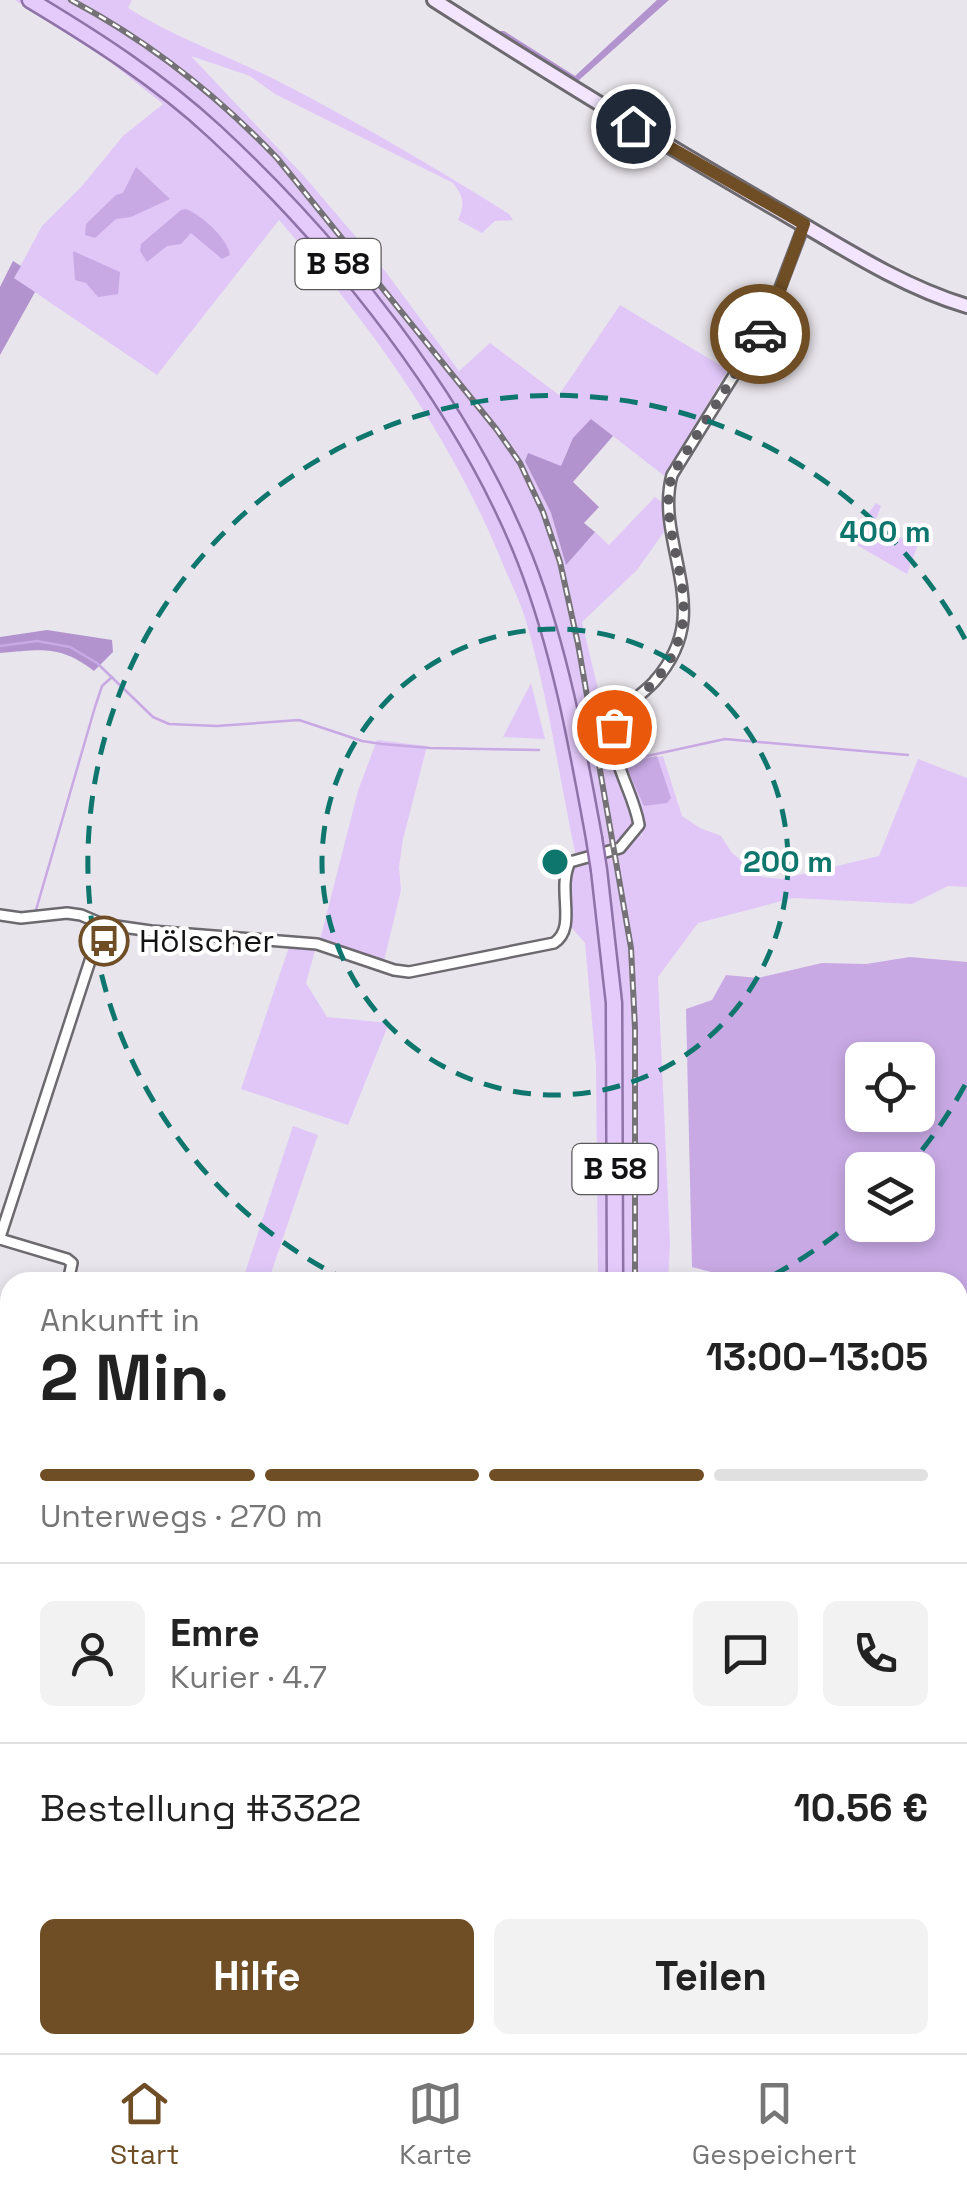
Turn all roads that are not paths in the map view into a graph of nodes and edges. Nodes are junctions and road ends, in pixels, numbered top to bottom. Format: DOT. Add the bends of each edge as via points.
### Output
graph roads {
  1 [pos="30,0"];
  2 [pos="434,0"];
  3 [pos="804,224"];
  4 [pos="967,306"];
  5 [pos="0,916"];
  6 [pos="102,924"];
  7 [pos="0,1238"];
  8 [pos="70,1272"];
  9 [pos="615,1272"];
  1 -- 9 [label="main road, B 58, bridge" via="117,54 214,131 321,244 422,371 479,462 524,559 558,661 599,870 614,1004"];
  2 -- 3 [label="street"];
  3 -- 4 [label="street" via="898,278"];
  3 -- 6 [label="street" via="766,322 672,475 667,500 682,624 670,661 622,710 614,732 639,825 620,848 570,862 561,938 409,972 317,944"];
  5 -- 6 [label="street" via="81,915"];
  6 -- 7 [label="street"];
  7 -- 8 [label="street" via="67,1258"];
}
